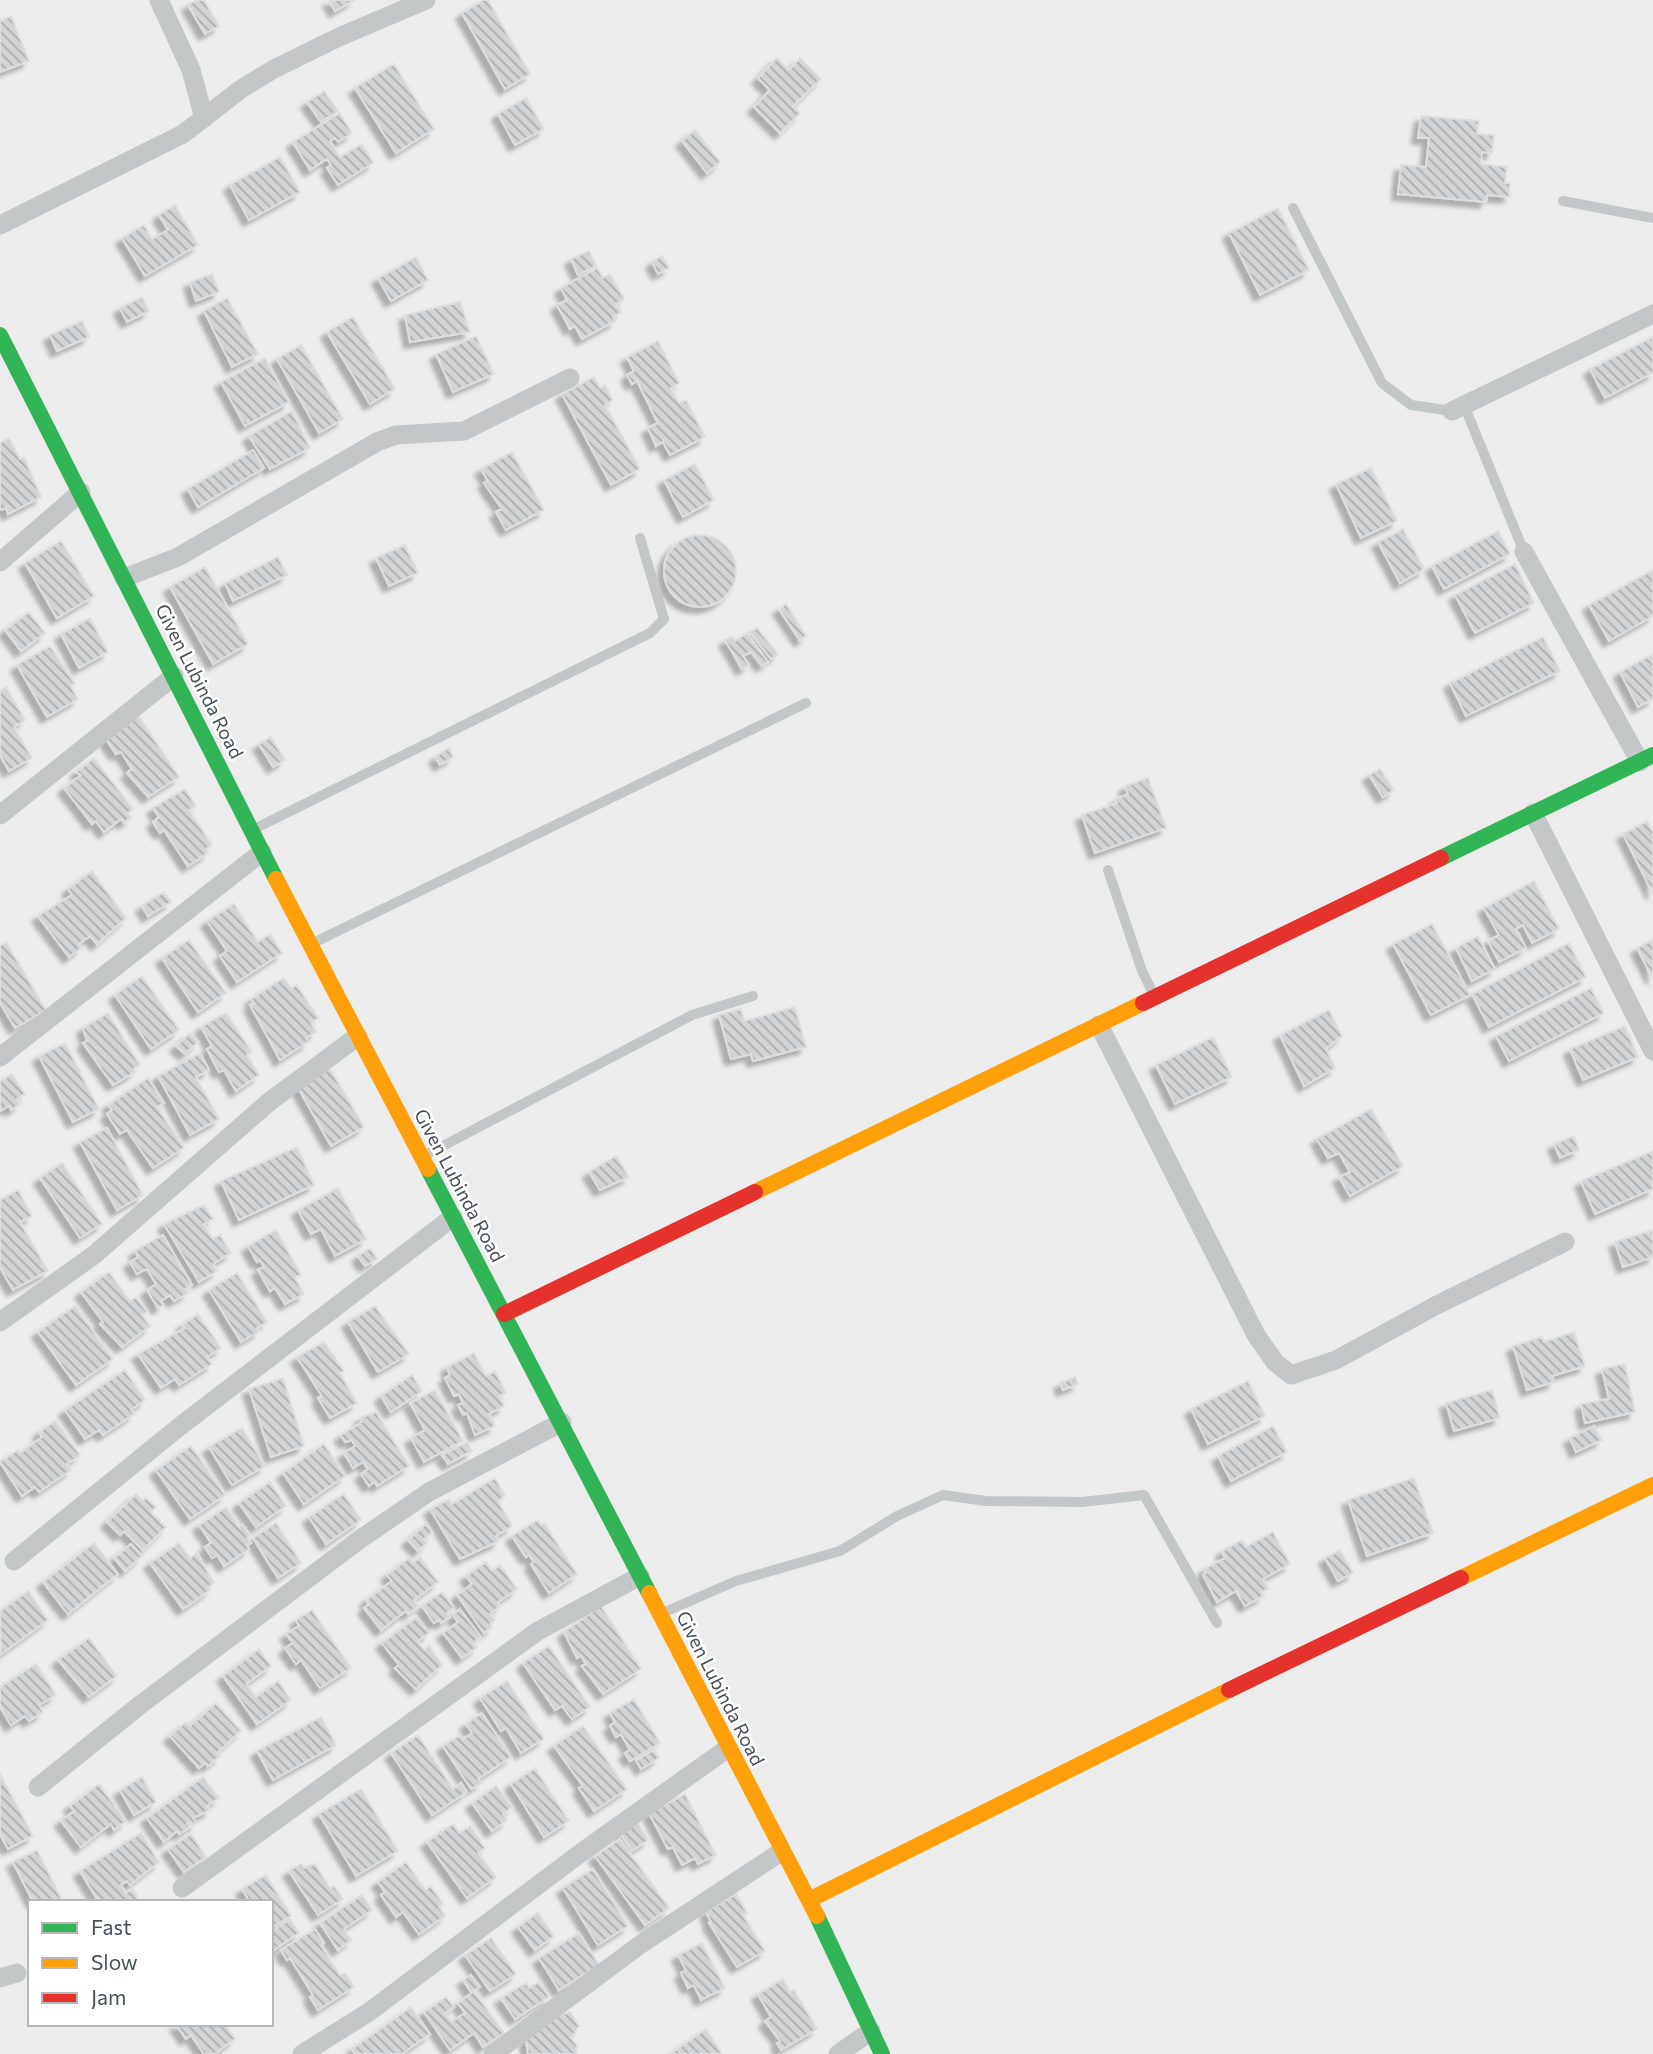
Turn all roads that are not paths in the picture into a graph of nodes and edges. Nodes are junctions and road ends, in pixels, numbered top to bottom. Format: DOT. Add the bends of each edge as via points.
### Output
graph roads {
  1 [pos="159,0"];
  2 [pos="426,0"];
  3 [pos="204,118"];
  4 [pos="1563,201"];
  5 [pos="1293,208"];
  6 [pos="1653,218"];
  7 [pos="0,225"];
  8 [pos="1653,314"];
  9 [pos="0,335"];
  10 [pos="570,377"];
  11 [pos="1458,408"];
  12 [pos="81,492"];
  13 [pos="640,538"];
  14 [pos="1524,552"];
  15 [pos="0,562"];
  16 [pos="124,578"];
  17 [pos="174,676"];
  18 [pos="806,703"];
  19 [pos="1646,759"];
  20 [pos="1533,813"];
  21 [pos="0,815"];
  22 [pos="251,830"];
  23 [pos="262,852"];
  24 [pos="1108,870"];
  25 [pos="311,944"];
  26 [pos="753,996"];
  27 [pos="1155,997"];
  28 [pos="1099,1025"];
  29 [pos="358,1036"];
  30 [pos="1653,1051"];
  31 [pos="0,1057"];
  32 [pos="422,1157"];
  33 [pos="453,1217"];
  34 [pos="1565,1242"];
  35 [pos="504,1314"];
  36 [pos="0,1322"];
  37 [pos="562,1422"];
  38 [pos="1653,1485"];
  39 [pos="14,1561"];
  40 [pos="640,1576"];
  41 [pos="660,1614"];
  42 [pos="1217,1623"];
  43 [pos="728,1748"];
  44 [pos="38,1787"];
  45 [pos="781,1852"];
  46 [pos="181,1888"];
  47 [pos="809,1900"];
  48 [pos="871,2031"];
  49 [pos="302,2054"];
  50 [pos="493,2054"];
  51 [pos="838,2054"];
  52 [pos="882,2054"];
  1 -- 3 [label="street" via="191,70"];
  2 -- 3 [label="street" via="274,69"];
  3 -- 7 [label="street" via="156,148"];
  4 -- 6 [label="lane"];
  5 -- 11 [label="lane" via="1382,383 1411,405"];
  8 -- 11 [label="street"];
  9 -- 12 [label="street, Given Lubinda Road"];
  10 -- 16 [label="street" via="464,431 396,435 377,442 178,557"];
  11 -- 14 [label="lane"];
  12 -- 15 [label="street"];
  12 -- 16 [label="street, Given Lubinda Road"];
  13 -- 22 [label="lane" via="664,619 650,633"];
  14 -- 19 [label="street"];
  16 -- 17 [label="street, Given Lubinda Road"];
  17 -- 21 [label="street"];
  17 -- 22 [label="street, Given Lubinda Road"];
  18 -- 25 [label="lane"];
  19 -- 20 [label="street"];
  20 -- 27 [label="street"];
  20 -- 30 [label="street"];
  22 -- 23 [label="street, Given Lubinda Road"];
  23 -- 25 [label="street, Given Lubinda Road"];
  23 -- 31 [label="street"];
  24 -- 27 [label="lane"];
  25 -- 29 [label="street, Given Lubinda Road"];
  26 -- 32 [label="lane" via="692,1015"];
  27 -- 28 [label="street"];
  28 -- 34 [label="street" via="1256,1335 1291,1376 1336,1360"];
  28 -- 35 [label="street"];
  29 -- 32 [label="street, Given Lubinda Road"];
  29 -- 36 [label="street" via="269,1102 94,1255"];
  32 -- 33 [label="street, Given Lubinda Road"];
  33 -- 35 [label="street, Given Lubinda Road"];
  33 -- 39 [label="street" via="179,1427"];
  35 -- 37 [label="street, Given Lubinda Road"];
  37 -- 40 [label="street, Given Lubinda Road"];
  37 -- 44 [label="street" via="429,1492 359,1540"];
  38 -- 47 [label="street" via="1125,1740"];
  40 -- 41 [label="street, Given Lubinda Road"];
  40 -- 46 [label="street" via="538,1631"];
  41 -- 42 [label="lane" via="736,1581 840,1551 897,1516 943,1495 986,1502 1082,1502 1144,1495"];
  41 -- 43 [label="street, Given Lubinda Road"];
  43 -- 45 [label="street, Given Lubinda Road"];
  43 -- 49 [label="street" via="369,2012"];
  45 -- 47 [label="street, Given Lubinda Road"];
  45 -- 50 [label="street" via="641,1944"];
  47 -- 48 [label="street, Given Lubinda Road"];
  48 -- 51 [label="street"];
  48 -- 52 [label="street, Given Lubinda Road"];
}
